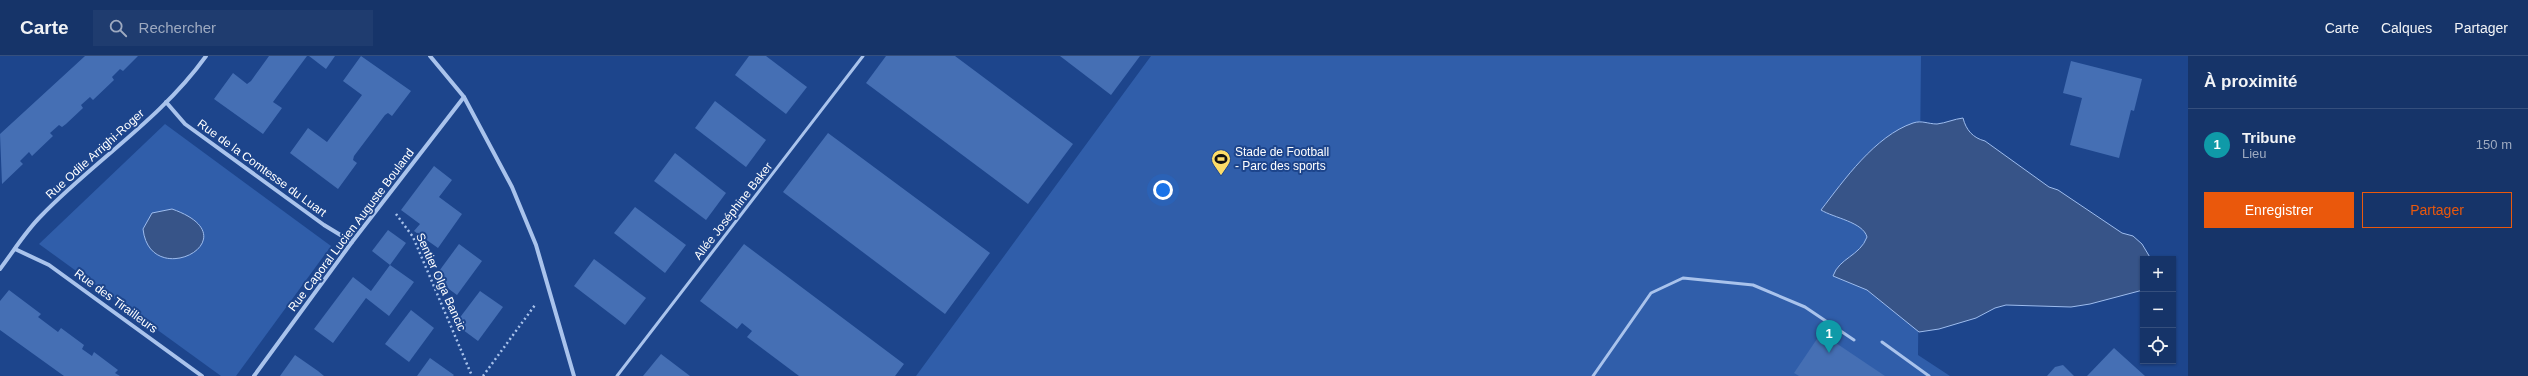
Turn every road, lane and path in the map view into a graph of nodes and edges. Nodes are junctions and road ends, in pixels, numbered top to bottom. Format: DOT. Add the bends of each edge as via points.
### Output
graph roads {
  1 [pos="206,56"];
  2 [pos="430,56"];
  3 [pos="863,56"];
  4 [pos="464,97"];
  5 [pos="166,102"];
  6 [pos="385,199"];
  7 [pos="352,242"];
  8 [pos="15,249"];
  9 [pos="0,270"];
  10 [pos="549,287"];
  11 [pos="1854,340"];
  12 [pos="1882,342"];
  13 [pos="202,376"];
  14 [pos="254,376"];
  15 [pos="472,376"];
  16 [pos="483,376"];
  17 [pos="573,376"];
  18 [pos="617,376"];
  19 [pos="1593,376"];
  20 [pos="1929,376"];
  1 -- 5 [label="street, Rue Odile Arrighi-Roger" via="192,76"];
  2 -- 4 [label="street"];
  3 -- 18 [label="lane, Allée Joséphine Baker"];
  4 -- 6 [label="street, Rue Caporal Lucien Auguste Bouland"];
  4 -- 10 [label="street" via="512,187 536,245"];
  5 -- 7 [label="street, Rue de la Comtesse du Luart" via="185,124 324,226"];
  5 -- 8 [label="street, Rue Odile Arrighi-Roger" via="40,217"];
  6 -- 7 [label="street, Rue Caporal Lucien Auguste Bouland"];
  6 -- 15 [label="path, Sentier Olga Bancic" via="412,237"];
  7 -- 14 [label="street, Rue Caporal Lucien Auguste Bouland"];
  8 -- 9 [label="street, Rue Odile Arrighi-Roger"];
  8 -- 13 [label="street, Rue des Tirailleurs" via="48,265"];
  10 -- 16 [label="path"];
  10 -- 17 [label="street"];
  11 -- 19 [label="lane" via="1805,307 1753,285 1683,278 1651,293"];
  12 -- 20 [label="lane"];
}
